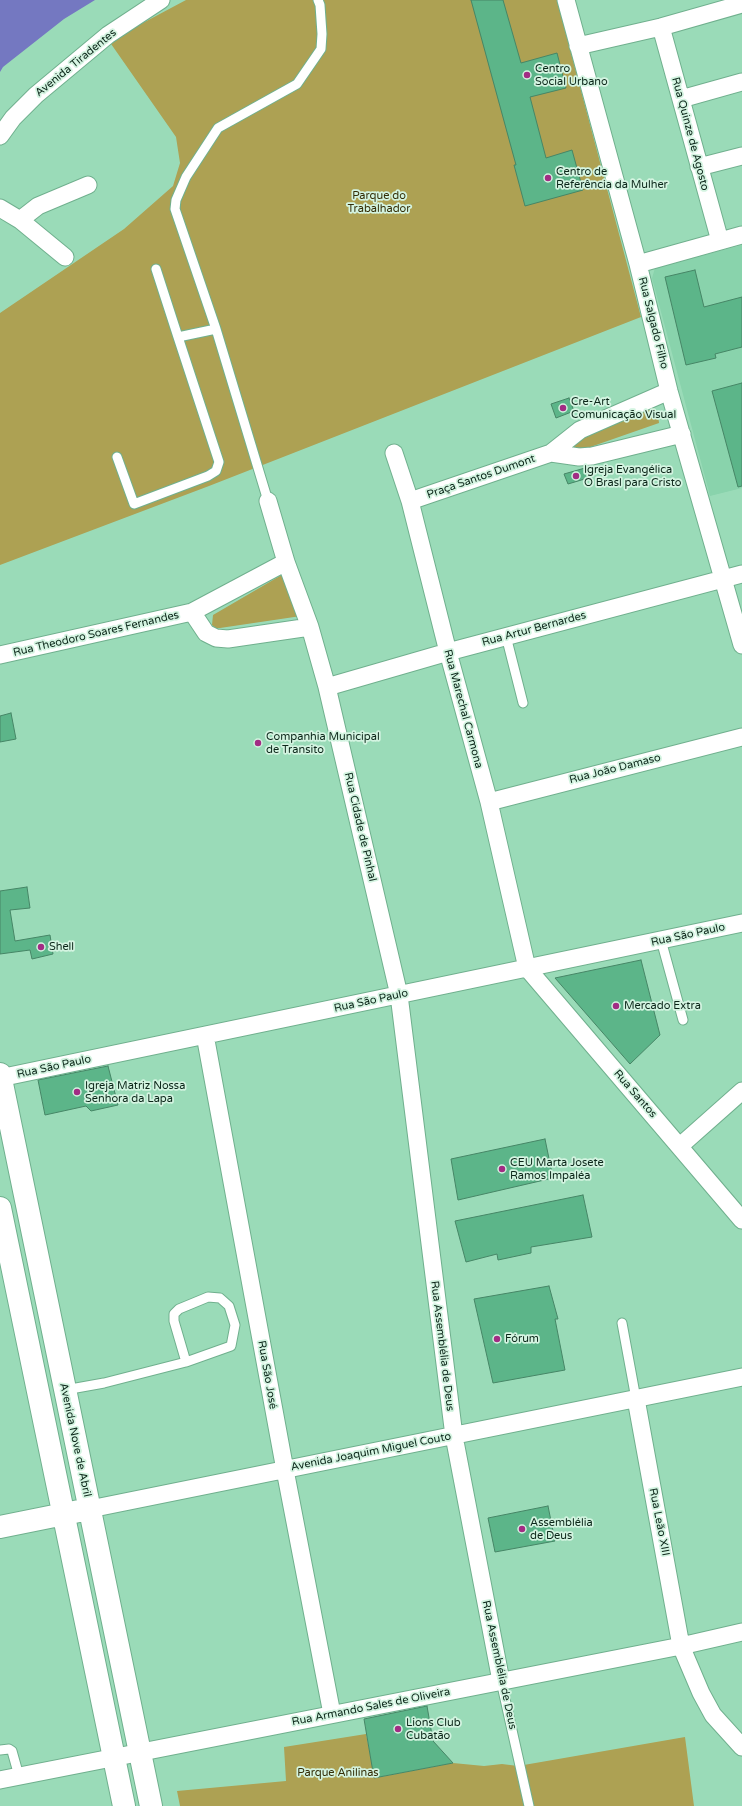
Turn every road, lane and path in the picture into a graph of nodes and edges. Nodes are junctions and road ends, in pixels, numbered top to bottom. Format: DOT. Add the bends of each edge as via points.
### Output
graph roads {
  1 [pos="161,0"];
  2 [pos="318,0"];
  3 [pos="566,0"];
  4 [pos="742,4"];
  5 [pos="661,27"];
  6 [pos="578,46"];
  7 [pos="742,82"];
  8 [pos="681,99"];
  9 [pos="0,136"];
  10 [pos="742,156"];
  11 [pos="699,167"];
  12 [pos="88,185"];
  13 [pos="0,208"];
  14 [pos="20,220"];
  15 [pos="742,235"];
  16 [pos="720,241"];
  17 [pos="65,256"];
  18 [pos="638,264"];
  19 [pos="156,269"];
  20 [pos="216,329"];
  21 [pos="178,337"];
  22 [pos="669,391"];
  23 [pos="682,434"];
  24 [pos="394,452"];
  25 [pos="551,453"];
  26 [pos="117,457"];
  27 [pos="268,501"];
  28 [pos="410,501"];
  29 [pos="286,562"];
  30 [pos="742,574"];
  31 [pos="724,578"];
  32 [pos="192,612"];
  33 [pos="310,627"];
  34 [pos="506,636"];
  35 [pos="742,645"];
  36 [pos="448,652"];
  37 [pos="0,655"];
  38 [pos="327,688"];
  39 [pos="523,703"];
  40 [pos="742,737"];
  41 [pos="489,802"];
  42 [pos="742,923"];
  43 [pos="661,940"];
  44 [pos="526,968"];
  45 [pos="399,995"];
  46 [pos="684,1020"];
  47 [pos="204,1035"];
  48 [pos="0,1076"];
  49 [pos="742,1091"];
  50 [pos="680,1146"];
  51 [pos="0,1208"];
  52 [pos="742,1220"];
  53 [pos="622,1323"];
  54 [pos="186,1362"];
  55 [pos="742,1376"];
  56 [pos="65,1390"];
  57 [pos="636,1399"];
  58 [pos="454,1436"];
  59 [pos="285,1470"];
  60 [pos="90,1509"];
  61 [pos="64,1514"];
  62 [pos="0,1527"];
  63 [pos="742,1632"];
  64 [pos="682,1646"];
  65 [pos="501,1681"];
  66 [pos="332,1714"];
  67 [pos="742,1747"];
  68 [pos="0,1750"];
  69 [pos="140,1752"];
  70 [pos="114,1757"];
  71 [pos="19,1776"];
  72 [pos="0,1780"];
  73 [pos="124,1806"];
  74 [pos="150,1806"];
  75 [pos="528,1806"];
  1 -- 9 [label="street, Avenida Tiradentes" via="108,35 36,95 13,118"];
  2 -- 20 [label="lane" via="321,49 297,84 218,128 186,177 176,200 175,209"];
  3 -- 6 [label="street, Rua Salgado Filho"];
  4 -- 5 [label="street"];
  5 -- 6 [label="street"];
  5 -- 8 [label="street, Rua Quinze de Agosto"];
  6 -- 18 [label="street, Rua Salgado Filho"];
  7 -- 8 [label="street"];
  8 -- 11 [label="street, Rua Quinze de Agosto"];
  10 -- 11 [label="street"];
  11 -- 16 [label="street, Rua Quinze de Agosto"];
  12 -- 14 [label="street" via="38,206"];
  13 -- 14 [label="street"];
  14 -- 17 [label="street"];
  15 -- 16 [label="street"];
  16 -- 18 [label="street"];
  18 -- 22 [label="street, Rua Salgado Filho"];
  19 -- 21 [label="lane"];
  20 -- 21 [label="lane"];
  20 -- 27 [label="lane"];
  21 -- 26 [label="lane" via="219,462 216,471 134,504"];
  22 -- 23 [label="street, Rua Salgado Filho"];
  22 -- 25 [label="street, Praça Santos Dumont" via="580,430"];
  23 -- 25 [label="street, Praça Santos Dumont" via="592,456"];
  23 -- 31 [label="street, Rua Salgado Filho"];
  24 -- 28 [label="street, Rua Marechal Carmona"];
  25 -- 28 [label="street, Praça Santos Dumont"];
  27 -- 29 [label="street, Rua Cidade de Pinhal"];
  28 -- 36 [label="street, Rua Marechal Carmona"];
  29 -- 32 [label="street, Rua Theodoro Soares Fernandes"];
  29 -- 33 [label="street, Rua Cidade de Pinhal"];
  30 -- 31 [label="street, Rua Artur Bernardes"];
  31 -- 34 [label="street, Rua Artur Bernardes"];
  31 -- 35 [label="street, Rua Salgado Filho"];
  32 -- 33 [label="street" via="206,633 216,638 228,639"];
  32 -- 37 [label="street, Rua Theodoro Soares Fernandes"];
  33 -- 38 [label="street, Rua Cidade de Pinhal"];
  34 -- 36 [label="street, Rua Artur Bernardes"];
  34 -- 39 [label="lane"];
  36 -- 38 [label="street, Rua Artur Bernardes"];
  36 -- 41 [label="street, Rua Marechal Carmona"];
  38 -- 45 [label="street, Rua Cidade de Pinhal"];
  40 -- 41 [label="street, Rua João Damaso"];
  41 -- 44 [label="street, Rua Marechal Carmona"];
  42 -- 43 [label="street, Rua São Paulo"];
  43 -- 44 [label="street, Rua São Paulo"];
  43 -- 46 [label="lane"];
  44 -- 45 [label="street, Rua São Paulo"];
  44 -- 50 [label="street, Rua Santos"];
  45 -- 47 [label="street, Rua São Paulo"];
  45 -- 58 [label="street, Rua Assemblélia de Deus"];
  47 -- 48 [label="street, Rua São Paulo"];
  47 -- 59 [label="street, Rua São José"];
  48 -- 56 [label="main road, Avenida Nove de Abril"];
  49 -- 50 [label="street"];
  50 -- 52 [label="street, Rua Santos"];
  51 -- 61 [label="main road"];
  53 -- 57 [label="lane"];
  54 -- 54 [label="lane" via="231,1346 235,1324 229,1306 220,1298 208,1297 179,1309 174,1314"];
  54 -- 56 [label="lane"];
  55 -- 57 [label="street, Avenida Joaquim Miguel Couto"];
  56 -- 60 [label="main road, Avenida Nove de Abril"];
  57 -- 58 [label="street, Avenida Joaquim Miguel Couto"];
  57 -- 64 [label="street, Rua Leão XIII"];
  58 -- 59 [label="street, Avenida Joaquim Miguel Couto"];
  58 -- 65 [label="street, Rua Assemblélia de Deus"];
  59 -- 60 [label="street, Avenida Joaquim Miguel Couto"];
  59 -- 66 [label="street, Rua São José"];
  60 -- 61 [label="main road, Avenida Joaquim Miguel Couto"];
  60 -- 69 [label="main road, Avenida Nove de Abril"];
  61 -- 62 [label="main road, Avenida Joaquim Miguel Couto"];
  61 -- 70 [label="main road"];
  63 -- 64 [label="street, Rua Armando Sales de Oliveira"];
  64 -- 65 [label="street, Rua Armando Sales de Oliveira"];
  64 -- 67 [label="street, Rua Leão XIII" via="713,1715"];
  65 -- 66 [label="street, Rua Armando Sales de Oliveira"];
  65 -- 75 [label="lane, Rua Assemblélia de Deus"];
  66 -- 69 [label="street, Rua Armando Sales de Oliveira"];
  68 -- 71 [label="lane" via="12,1751"];
  69 -- 70 [label="street, Rua Armando Sales de Oliveira"];
  69 -- 74 [label="main road, Avenida Nove de Abril"];
  70 -- 71 [label="street, Rua Armando Sales de Oliveira"];
  70 -- 73 [label="main road"];
  71 -- 72 [label="street, Rua Armando Sales de Oliveira"];
}
